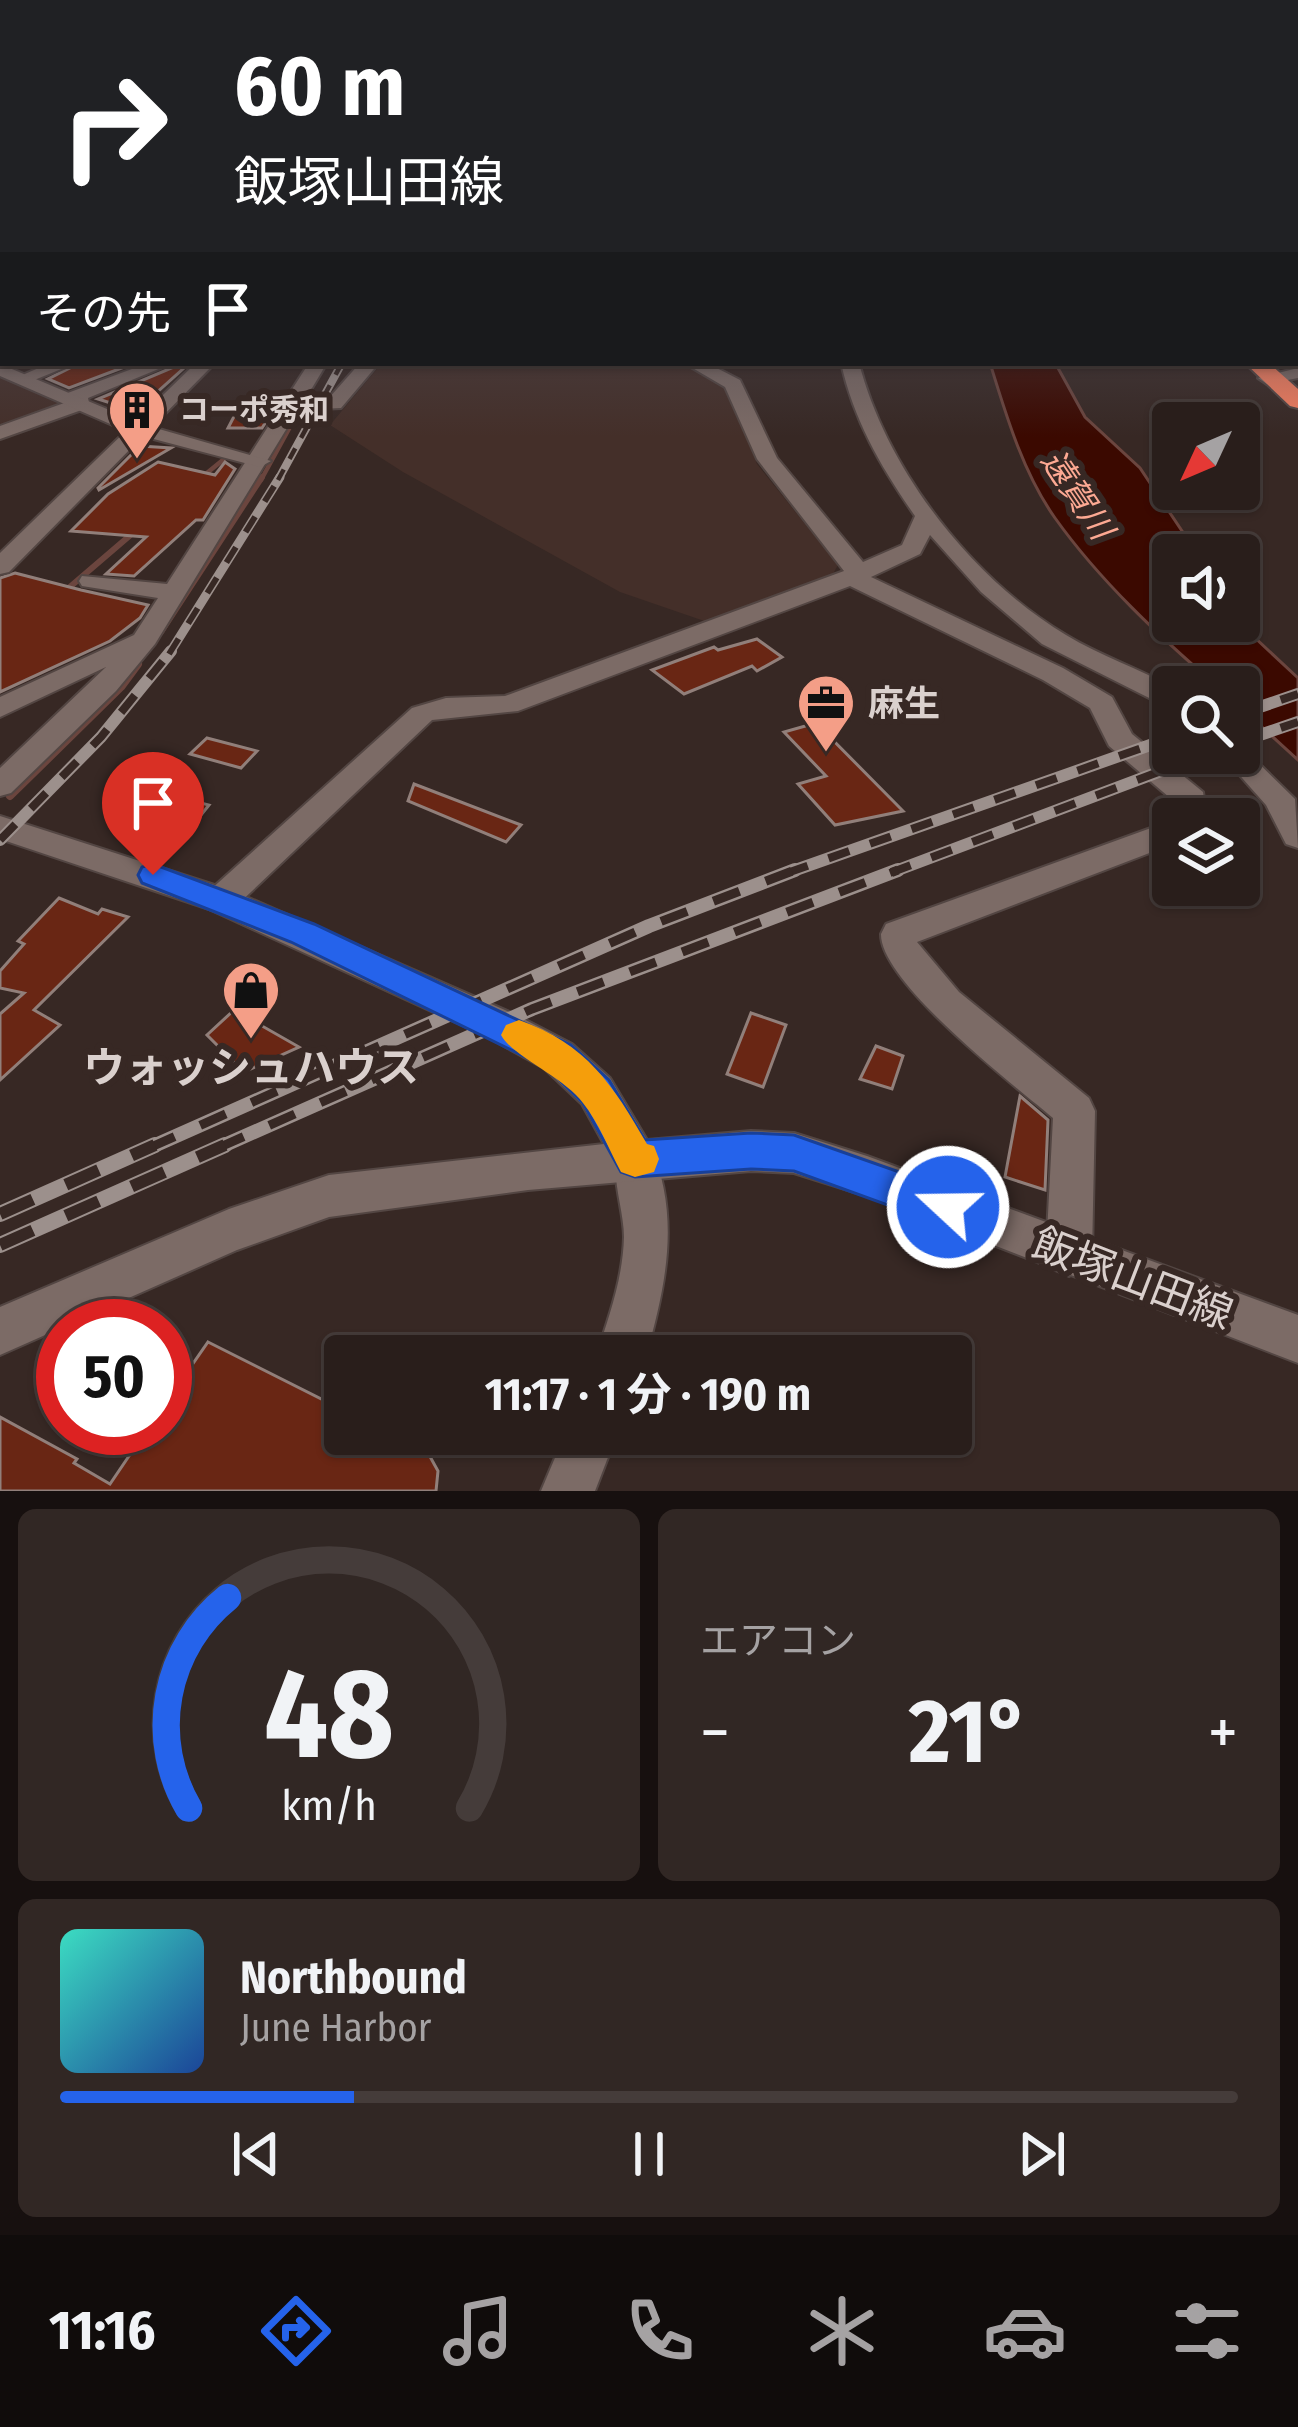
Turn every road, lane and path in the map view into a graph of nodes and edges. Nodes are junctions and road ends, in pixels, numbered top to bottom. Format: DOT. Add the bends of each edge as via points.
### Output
graph roads {
  1 [pos="157,366"];
  2 [pos="203,366"];
  3 [pos="317,366"];
  4 [pos="367,366"];
  5 [pos="699,366"];
  6 [pos="851,366"];
  7 [pos="10,368"];
  8 [pos="1262,370"];
  9 [pos="1298,373"];
  10 [pos="78,400"];
  11 [pos="1298,401"];
  12 [pos="300,404"];
  13 [pos="138,429"];
  14 [pos="0,433"];
  15 [pos="260,461"];
  16 [pos="926,516"];
  17 [pos="4,558"];
  18 [pos="856,575"];
  19 [pos="91,581"];
  20 [pos="175,593"];
  21 [pos="146,638"];
  22 [pos="1152,690"];
  23 [pos="0,709"];
  24 [pos="1255,774"];
  25 [pos="0,786"];
  26 [pos="1190,798"];
  27 [pos="0,826"];
  28 [pos="1298,836"];
  29 [pos="1152,839"];
  30 [pos="221,900"];
  31 [pos="635,1159"];
  32 [pos="1070,1253"];
  33 [pos="0,1331"];
  34 [pos="628,1335"];
  35 [pos="1298,1339"];
  36 [pos="583,1455"];
  37 [pos="568,1491"];
  1 -- 10 [label="street"];
  2 -- 13 [label="street"];
  3 -- 12 [label="street"];
  4 -- 12 [label="street" via="334,404"];
  5 -- 18 [label="street" via="733,384 766,459"];
  6 -- 16 [label="street" via="881,452"];
  7 -- 10 [label="street"];
  8 -- 9 [label="street"];
  8 -- 11 [label="highway"];
  10 -- 13 [label="street"];
  10 -- 14 [label="street"];
  12 -- 15 [label="street"];
  13 -- 15 [label="street"];
  13 -- 17 [label="street"];
  15 -- 20 [label="street"];
  16 -- 18 [label="street" via="912,549"];
  16 -- 22 [label="street" via="1021,618"];
  18 -- 26 [label="street" via="1102,703 1120,739"];
  18 -- 30 [label="street" via="508,706 422,714"];
  19 -- 20 [label="street"];
  20 -- 21 [label="street"];
  21 -- 23 [label="street"];
  21 -- 25 [label="street"];
  24 -- 28 [label="street"];
  27 -- 30 [label="street"];
  29 -- 32 [label="street" via="899,934 899,945 946,1003 1073,1111"];
  30 -- 31 [label="street" via="558,1056 596,1091"];
  31 -- 32 [label="street, 飯塚山田線" via="794,1153"];
  31 -- 33 [label="street, 飯塚山田線" via="329,1196"];
  31 -- 34 [label="street" via="648,1211 647,1274"];
  32 -- 35 [label="street, 飯塚山田線"];
  36 -- 37 [label="street"];
}
